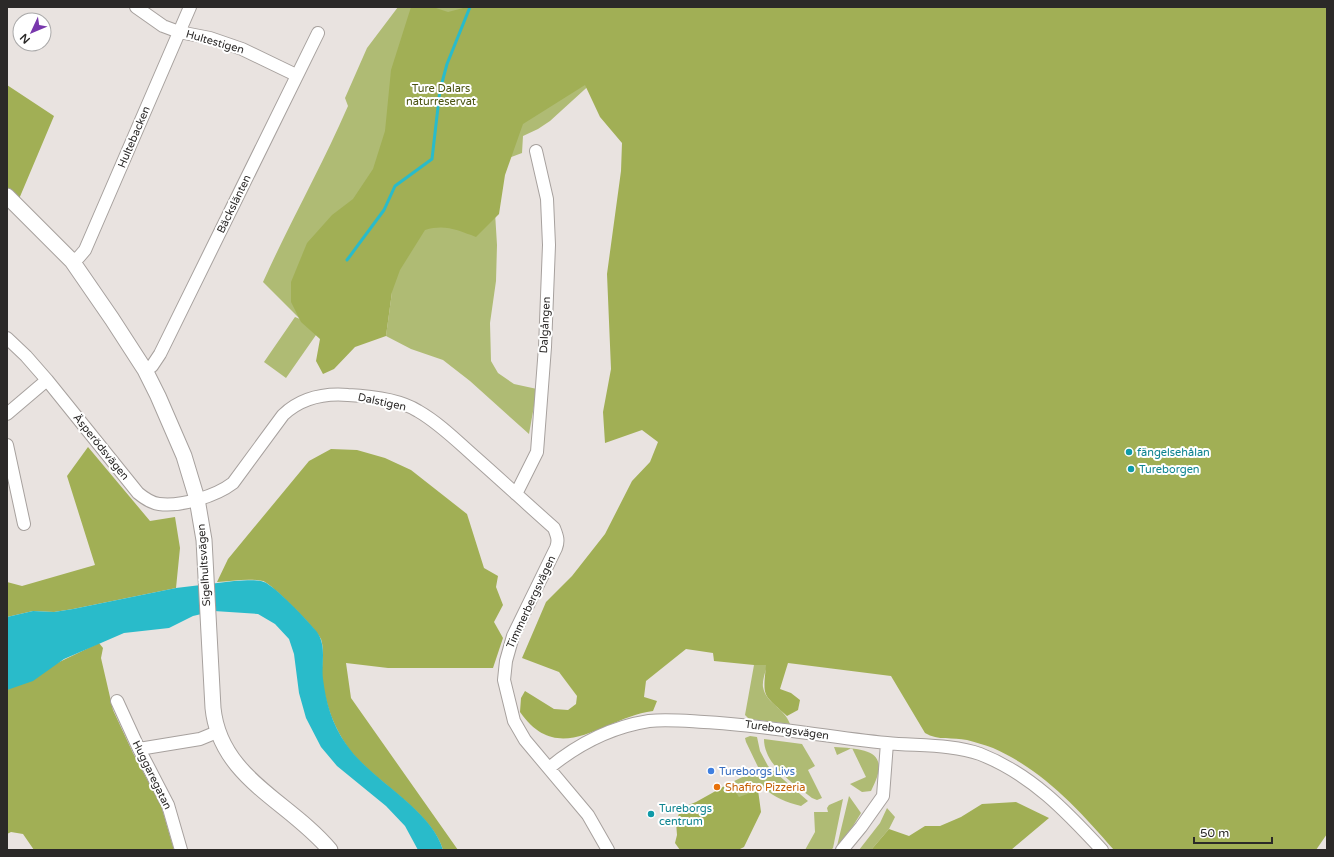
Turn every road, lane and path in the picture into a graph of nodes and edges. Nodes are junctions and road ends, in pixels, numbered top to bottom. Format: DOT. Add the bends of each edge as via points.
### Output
graph roads {
  1 [pos="136,7"];
  2 [pos="190,7"];
  3 [pos="180,32"];
  4 [pos="318,33"];
  5 [pos="296,75"];
  6 [pos="536,151"];
  7 [pos="7,196"];
  8 [pos="72,262"];
  9 [pos="7,338"];
  10 [pos="145,370"];
  11 [pos="47,380"];
  12 [pos="7,414"];
  13 [pos="7,445"];
  14 [pos="218,493"];
  15 [pos="516,494"];
  16 [pos="196,499"];
  17 [pos="24,524"];
  18 [pos="558,543"];
  19 [pos="117,701"];
  20 [pos="217,732"];
  21 [pos="887,743"];
  22 [pos="139,749"];
  23 [pos="549,768"];
  24 [pos="181,850"];
  25 [pos="330,850"];
  26 [pos="608,850"];
  27 [pos="842,850"];
  28 [pos="1102,850"];
  1 -- 3 [label="street, Hultestigen" via="163,26"];
  2 -- 3 [label="street, Hultebacken"];
  3 -- 5 [label="street, Hultestigen" via="210,38 242,49"];
  3 -- 8 [label="street, Hultebacken" via="85,250"];
  4 -- 5 [label="street, Bäckslänten"];
  5 -- 10 [label="street, Bäckslänten" via="160,354 152,366"];
  6 -- 15 [label="street, Dalgången" via="547,199 549,245 545,347 537,452"];
  7 -- 8 [label="street, Sigelhultsvägen"];
  8 -- 10 [label="street, Sigelhultsvägen"];
  9 -- 11 [label="street, Äsperödsvägen"];
  10 -- 16 [label="street, Sigelhultsvägen" via="181,450"];
  11 -- 12 [label="street"];
  11 -- 16 [label="street, Äsperödsvägen" via="138,493 160,504"];
  13 -- 17 [label="street"];
  14 -- 15 [label="street, Dalstigen" via="233,483 271,429 290,408 317,396 332,394 358,395 417,410 441,427"];
  14 -- 16 [label="street, Äsperödsvägen"];
  15 -- 18 [label="street, Dalstigen" via="554,528"];
  16 -- 20 [label="street, Sigelhultsvägen" via="202,522 206,560 213,708"];
  18 -- 23 [label="street, Timmerbergsvägen" via="513,636 504,680 514,721 525,740"];
  19 -- 22 [label="street, Huggaregatan"];
  20 -- 22 [label="street" via="200,739"];
  20 -- 25 [label="street, Sigelhultsvägen" via="236,764"];
  21 -- 23 [label="street, Tureborgsvägen" via="734,723 651,721 630,725 593,738 569,751"];
  21 -- 27 [label="street" via="883,796"];
  21 -- 28 [label="street, Tureborgsvägen" via="978,753 995,761 1017,772 1051,797"];
  22 -- 24 [label="street, Huggaregatan" via="168,804"];
  23 -- 26 [label="street" via="588,815"];
}
